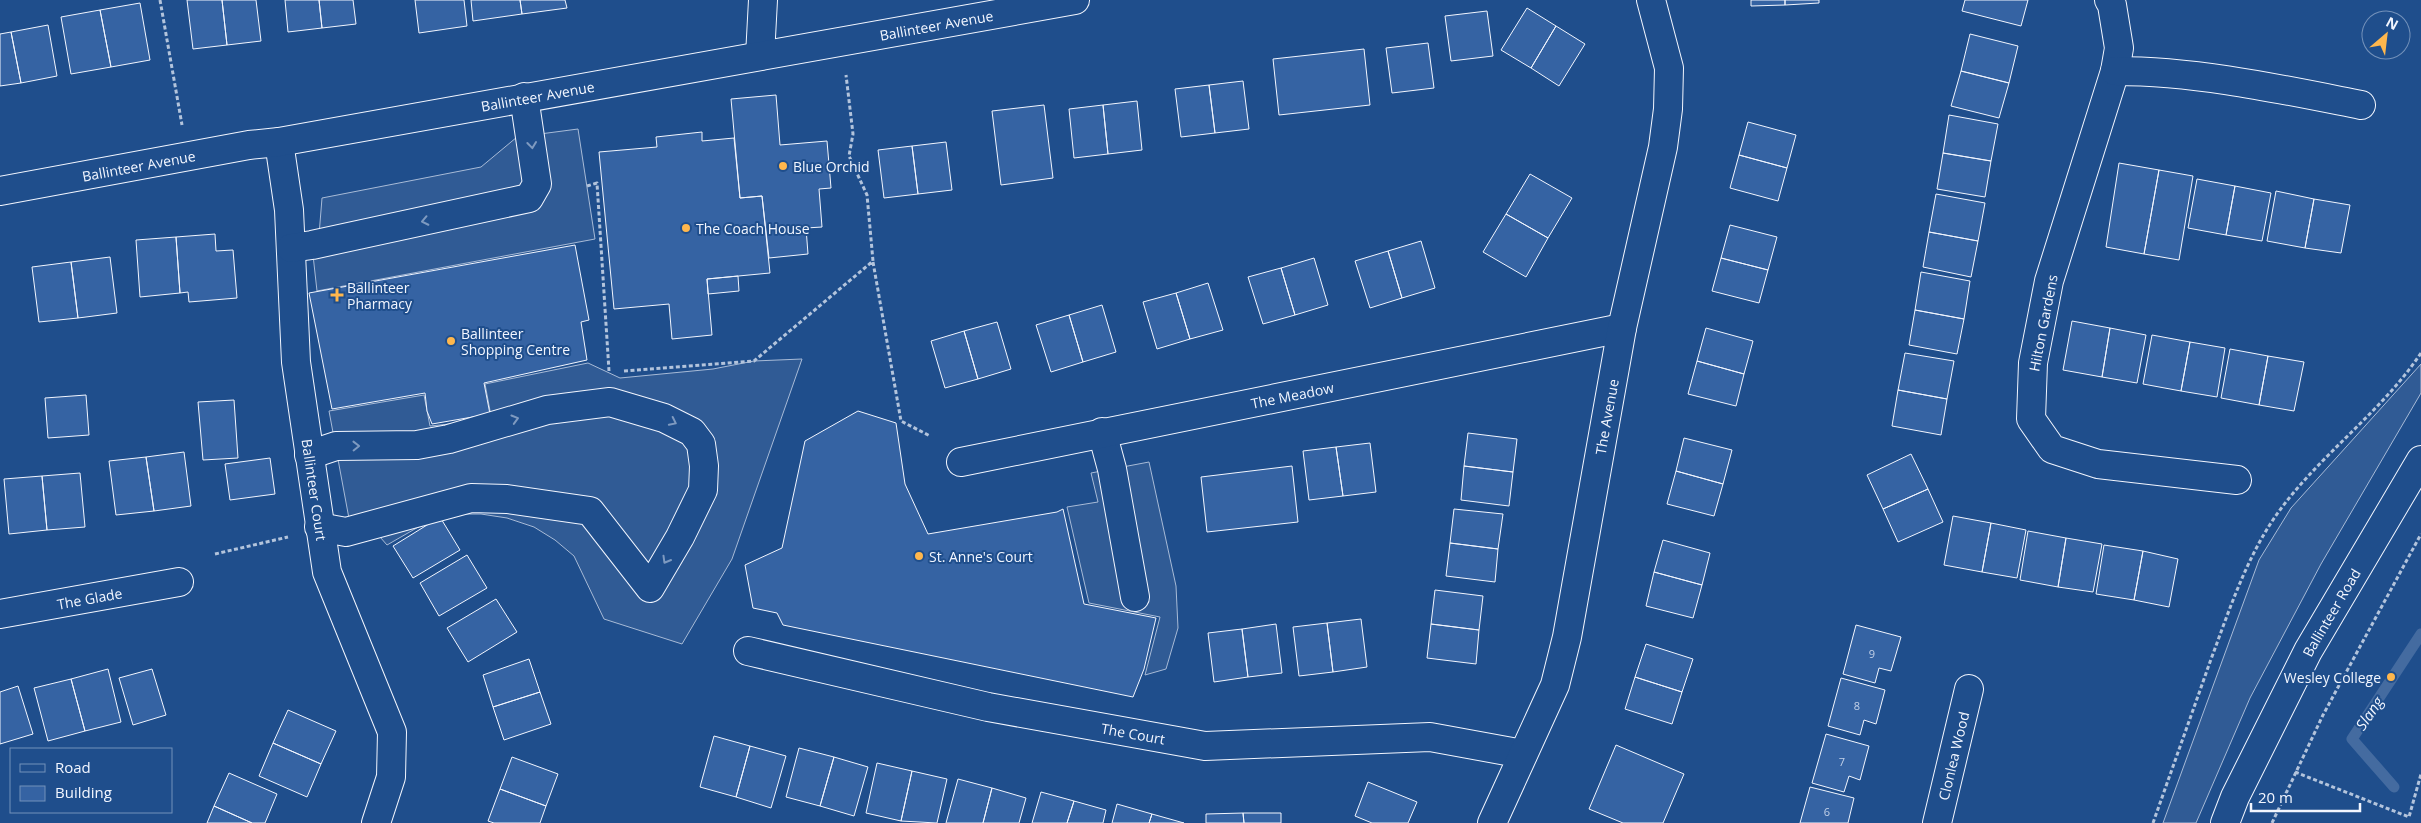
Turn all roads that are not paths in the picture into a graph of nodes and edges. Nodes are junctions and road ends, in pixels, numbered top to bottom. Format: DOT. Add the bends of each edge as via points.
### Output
graph roads {
  1 [pos="763,0"];
  2 [pos="1075,0"];
  3 [pos="1652,0"];
  4 [pos="2108,0"];
  5 [pos="760,56"];
  6 [pos="2115,71"];
  7 [pos="524,96"];
  8 [pos="2361,105"];
  9 [pos="279,142"];
  10 [pos="0,191"];
  11 [pos="291,248"];
  12 [pos="1622,328"];
  13 [pos="1102,432"];
  14 [pos="309,456"];
  15 [pos="2421,460"];
  16 [pos="961,462"];
  17 [pos="2237,480"];
  18 [pos="319,527"];
  19 [pos="179,582"];
  20 [pos="1135,597"];
  21 [pos="0,614"];
  22 [pos="748,651"];
  23 [pos="1970,689"];
  24 [pos="1523,754"];
  25 [pos="376,823"];
  26 [pos="1492,823"];
  27 [pos="1937,823"];
  28 [pos="2225,823"];
  1 -- 5 [label="street"];
  2 -- 5 [label="street, Ballinteer Avenue"];
  3 -- 12 [label="street, The Avenue" via="1669,68 1668,109 1663,147"];
  4 -- 6 [label="street, Hilton Gardens" via="2112,5 2119,48"];
  5 -- 7 [label="street, Ballinteer Avenue"];
  6 -- 8 [label="street" via="2154,71 2201,77"];
  6 -- 17 [label="street, Hilton Gardens" via="2049,282 2033,363 2031,419 2052,449 2098,464"];
  7 -- 9 [label="street, Ballinteer Avenue"];
  7 -- 11 [label="street, one-way" via="536,184 529,198"];
  9 -- 10 [label="street, Ballinteer Avenue"];
  9 -- 11 [label="street, Ballinteer Court"];
  11 -- 14 [label="street, Ballinteer Court" via="296,362"];
  12 -- 13 [label="street, The Meadow"];
  12 -- 24 [label="street, The Avenue" via="1567,637 1555,685"];
  13 -- 16 [label="street, The Meadow"];
  13 -- 20 [label="street" via="1112,469"];
  14 -- 18 [label="street, Ballinteer Court"];
  14 -- 18 [label="street, one-way" via="336,446 417,445 547,410 610,402 664,418 692,432 701,444 703,490 650,588 590,511 507,499 471,498 346,532"];
  15 -- 28 [label="street, Ballinteer Road" via="2308,651"];
  18 -- 25 [label="street, Ballinteer Court" via="327,572 392,732 391,777"];
  19 -- 21 [label="street, The Glade"];
  22 -- 24 [label="street, The Court" via="988,708 1205,746 1430,736"];
  23 -- 27 [label="street, Clonlea Wood"];
  24 -- 26 [label="street, The Avenue"];
}
